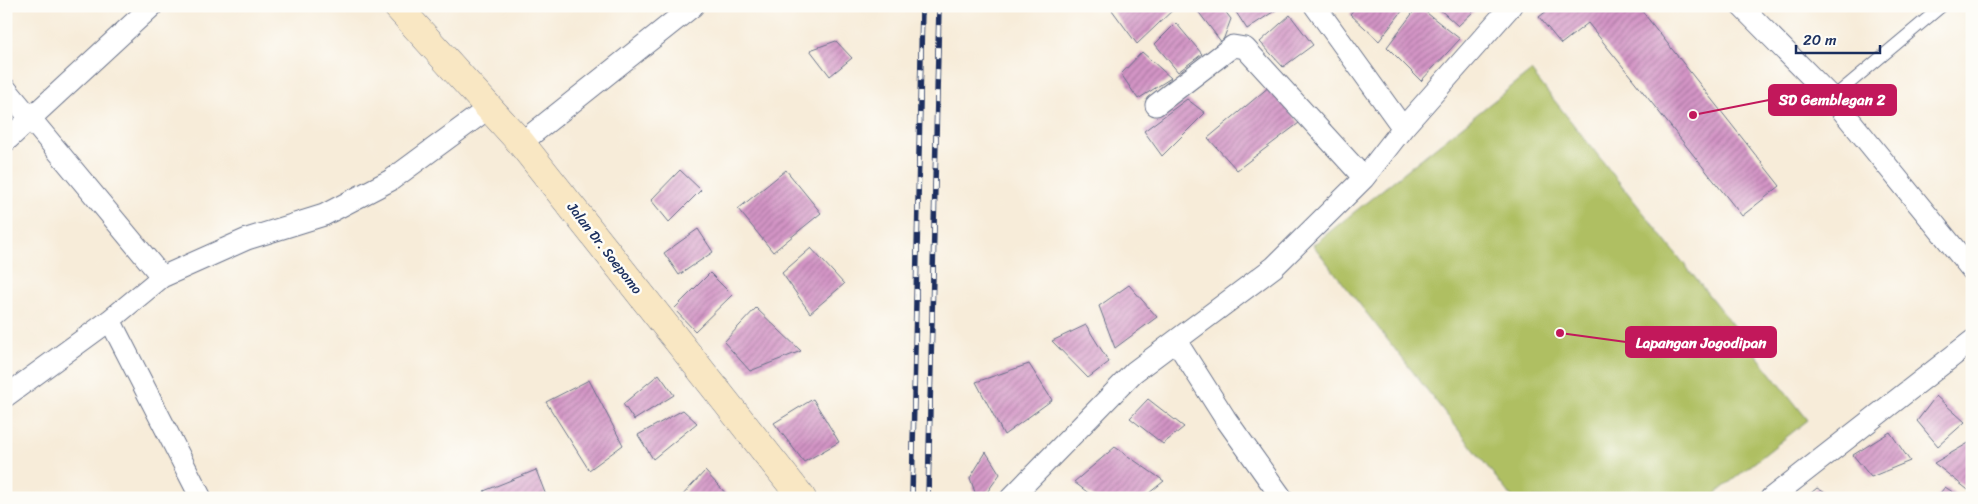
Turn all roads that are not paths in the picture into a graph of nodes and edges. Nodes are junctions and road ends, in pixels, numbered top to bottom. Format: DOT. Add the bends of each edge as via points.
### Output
graph roads {
  1 [pos="152,6"];
  2 [pos="397,6"];
  3 [pos="1315,6"];
  4 [pos="1511,6"];
  5 [pos="1740,6"];
  6 [pos="1942,6"];
  7 [pos="680,10"];
  8 [pos="6,89"];
  9 [pos="1832,98"];
  10 [pos="1156,105"];
  11 [pos="490,107"];
  12 [pos="30,119"];
  13 [pos="1402,128"];
  14 [pos="6,141"];
  15 [pos="522,143"];
  16 [pos="1364,178"];
  17 [pos="1972,270"];
  18 [pos="162,277"];
  19 [pos="110,320"];
  20 [pos="1176,341"];
  21 [pos="1972,341"];
  22 [pos="6,396"];
  23 [pos="201,498"];
  24 [pos="802,498"];
  25 [pos="1011,498"];
  26 [pos="1282,498"];
  27 [pos="1771,498"];
  1 -- 12 [label="street"];
  2 -- 11 [label="street, Jalan Dr. Soepomo"];
  3 -- 13 [label="street"];
  4 -- 13 [label="street"];
  5 -- 9 [label="street"];
  6 -- 9 [label="lane"];
  7 -- 15 [label="street"];
  8 -- 12 [label="street"];
  9 -- 17 [label="street"];
  10 -- 16 [label="street" via="1233,46 1245,48"];
  11 -- 15 [label="street, Jalan Dr. Soepomo"];
  11 -- 18 [label="street" via="390,180 324,215 248,239"];
  12 -- 14 [label="street"];
  12 -- 18 [label="street"];
  13 -- 16 [label="street"];
  15 -- 24 [label="street, Jalan Dr. Soepomo"];
  16 -- 20 [label="street" via="1274,268"];
  18 -- 19 [label="street"];
  19 -- 22 [label="street"];
  19 -- 23 [label="street"];
  20 -- 25 [label="street" via="1134,372"];
  20 -- 26 [label="street"];
  21 -- 27 [label="street"];
}
